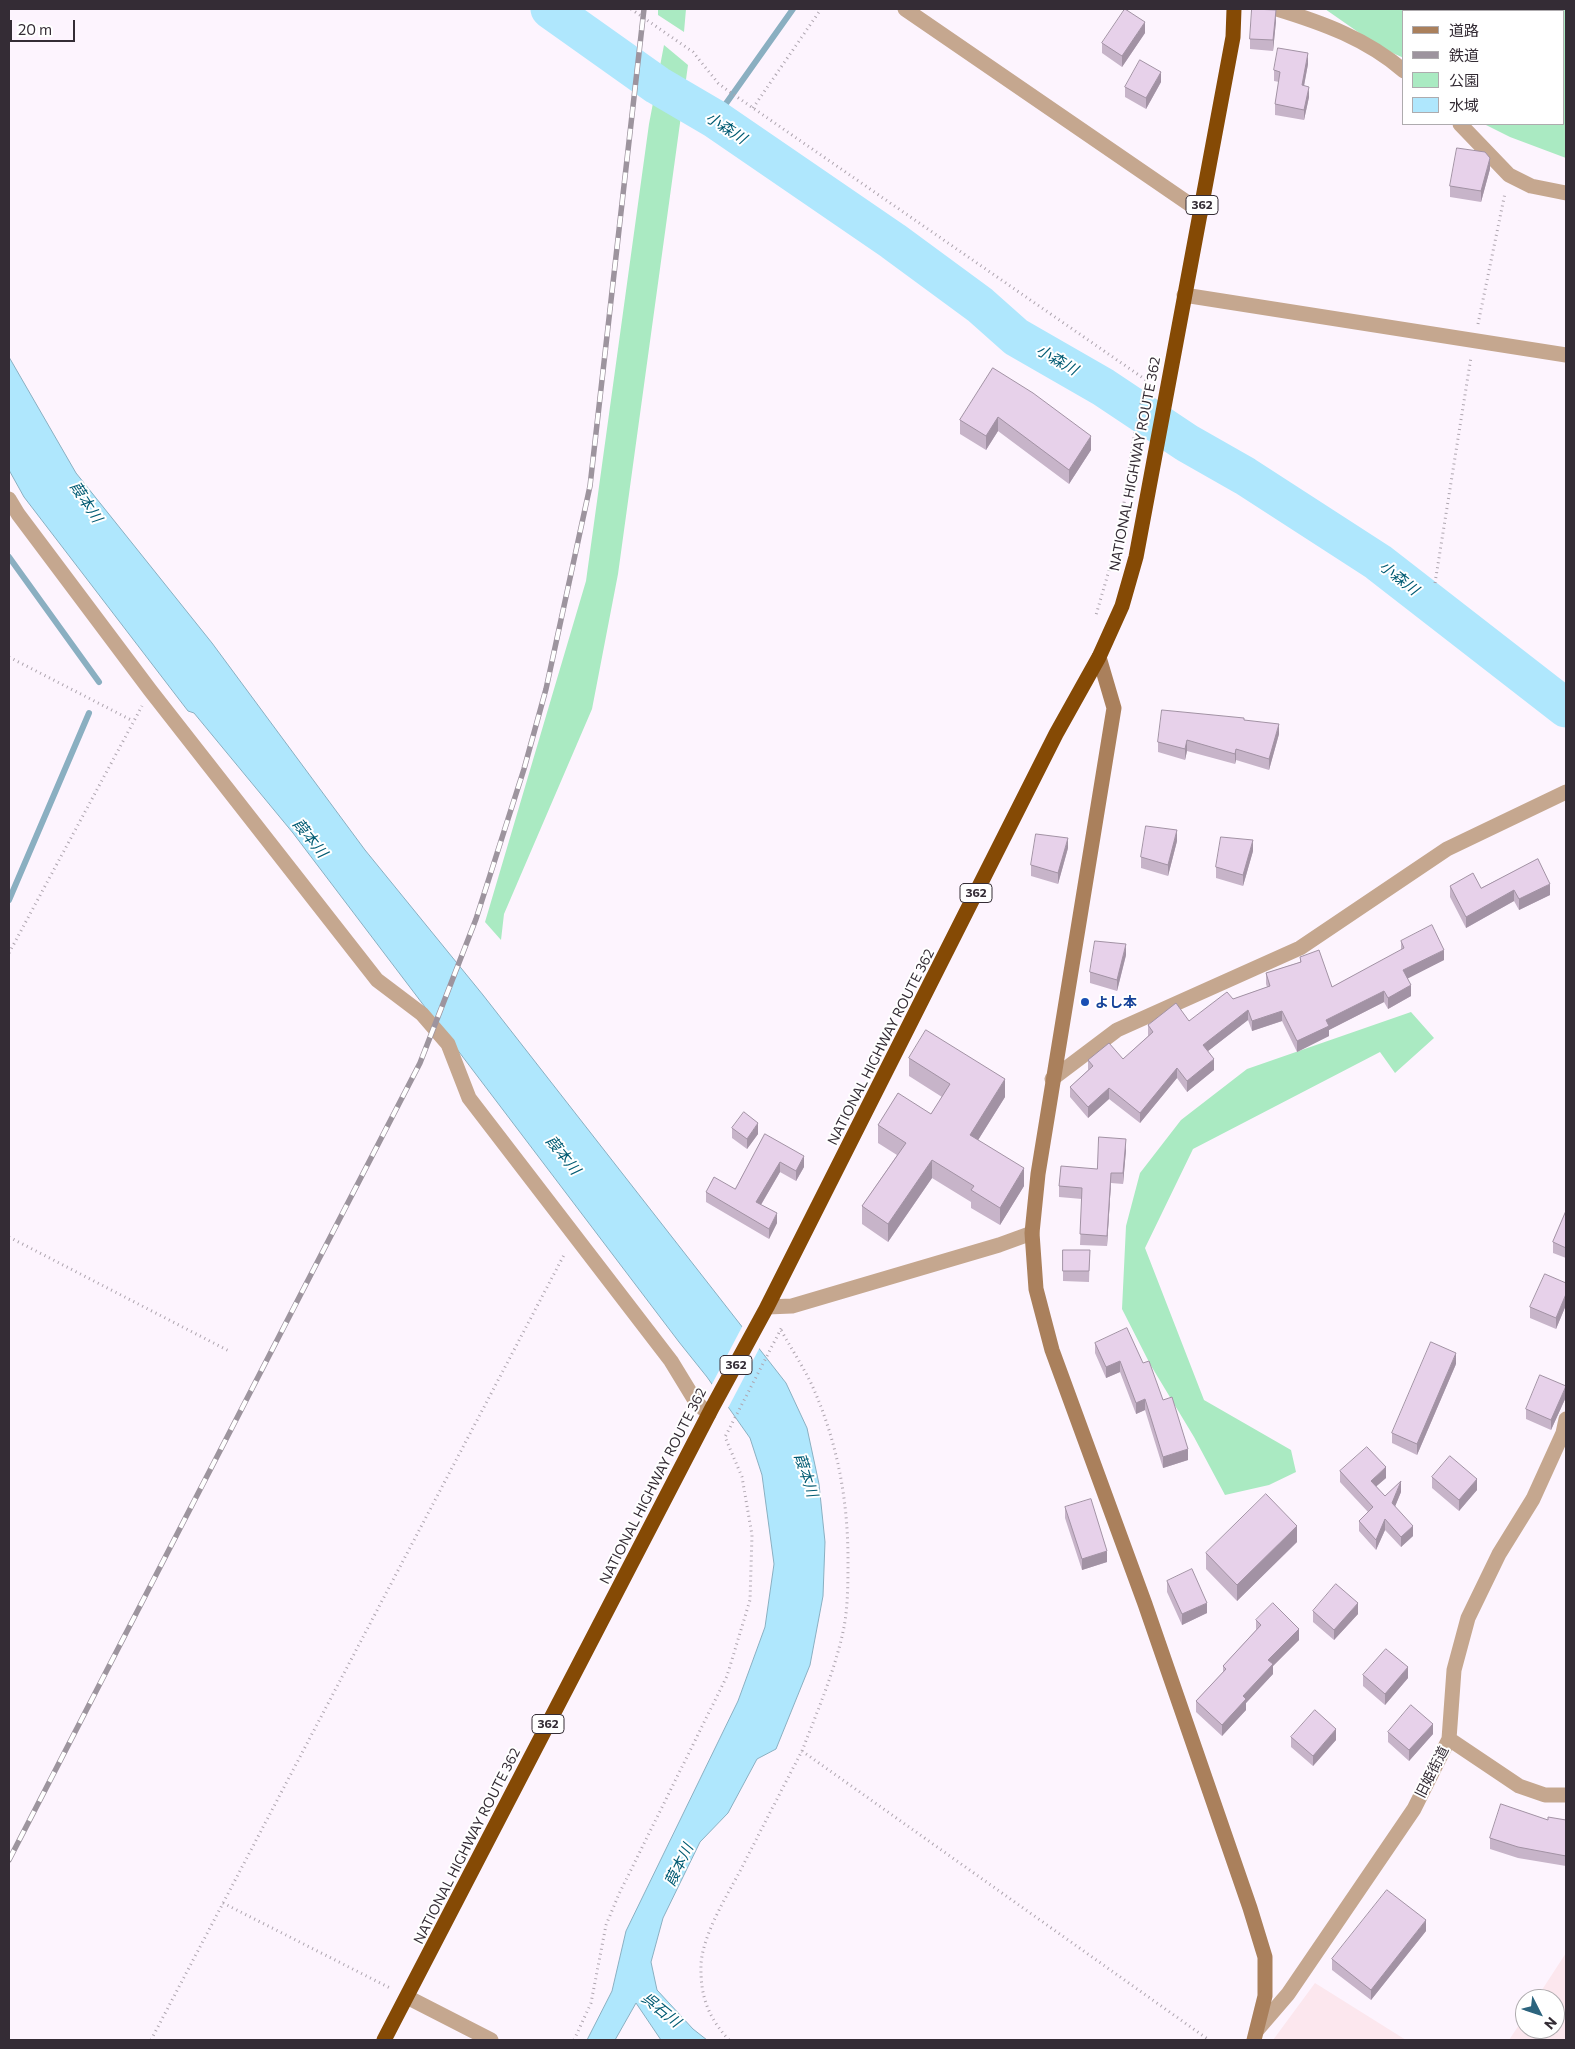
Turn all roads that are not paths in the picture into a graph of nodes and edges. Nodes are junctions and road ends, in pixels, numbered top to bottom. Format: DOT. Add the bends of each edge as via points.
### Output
graph roads {
  1 [pos="905,9"];
  2 [pos="1234,9"];
  3 [pos="1277,9"];
  4 [pos="1402,69"];
  5 [pos="1461,125"];
  6 [pos="1566,193"];
  7 [pos="1201,212"];
  8 [pos="1184,295"];
  9 [pos="1566,355"];
  10 [pos="9,499"];
  11 [pos="1099,657"];
  12 [pos="1566,792"];
  13 [pos="1052,1078"];
  14 [pos="1032,1233"];
  15 [pos="767,1307"];
  16 [pos="711,1411"];
  17 [pos="1566,1419"];
  18 [pos="1449,1739"];
  19 [pos="1566,1794"];
  20 [pos="407,1997"];
  21 [pos="1256,2035"];
  22 [pos="384,2040"];
  23 [pos="491,2040"];
  1 -- 7 [label="street"];
  2 -- 7 [label="highway, NATIONAL HIGHWAY ROUTE 362 / 362" via="1233,37"];
  3 -- 4 [label="street" via="1326,24 1385,55"];
  5 -- 6 [label="street" via="1509,175 1531,186"];
  7 -- 8 [label="highway, NATIONAL HIGHWAY ROUTE 362 / 362"];
  8 -- 9 [label="street"];
  8 -- 11 [label="highway, NATIONAL HIGHWAY ROUTE 362 / 362" via="1136,557 1122,606"];
  10 -- 16 [label="street" via="150,690 377,980 422,1014 448,1044 469,1098 671,1361 696,1402"];
  11 -- 13 [label="street" via="1114,708"];
  11 -- 15 [label="highway, NATIONAL HIGHWAY ROUTE 362 / 362" via="1056,734"];
  12 -- 13 [label="street" via="1447,848 1300,948 1118,1030"];
  13 -- 14 [label="street"];
  14 -- 15 [label="street" via="792,1306"];
  14 -- 21 [label="street" via="1036,1289 1052,1350 1145,1604 1265,1957 1265,1996"];
  15 -- 16 [label="highway, NATIONAL HIGHWAY ROUTE 362 / 362"];
  16 -- 20 [label="highway, NATIONAL HIGHWAY ROUTE 362 / 362"];
  17 -- 18 [label="street, 旧姫街道" via="1563,1433 1533,1499 1498,1554 1468,1618 1454,1670"];
  18 -- 19 [label="street" via="1519,1786 1545,1795"];
  18 -- 21 [label="street, 旧姫街道" via="1414,1809 1288,1994"];
  20 -- 22 [label="highway, NATIONAL HIGHWAY ROUTE 362 / 362"];
  20 -- 23 [label="street"];
}
